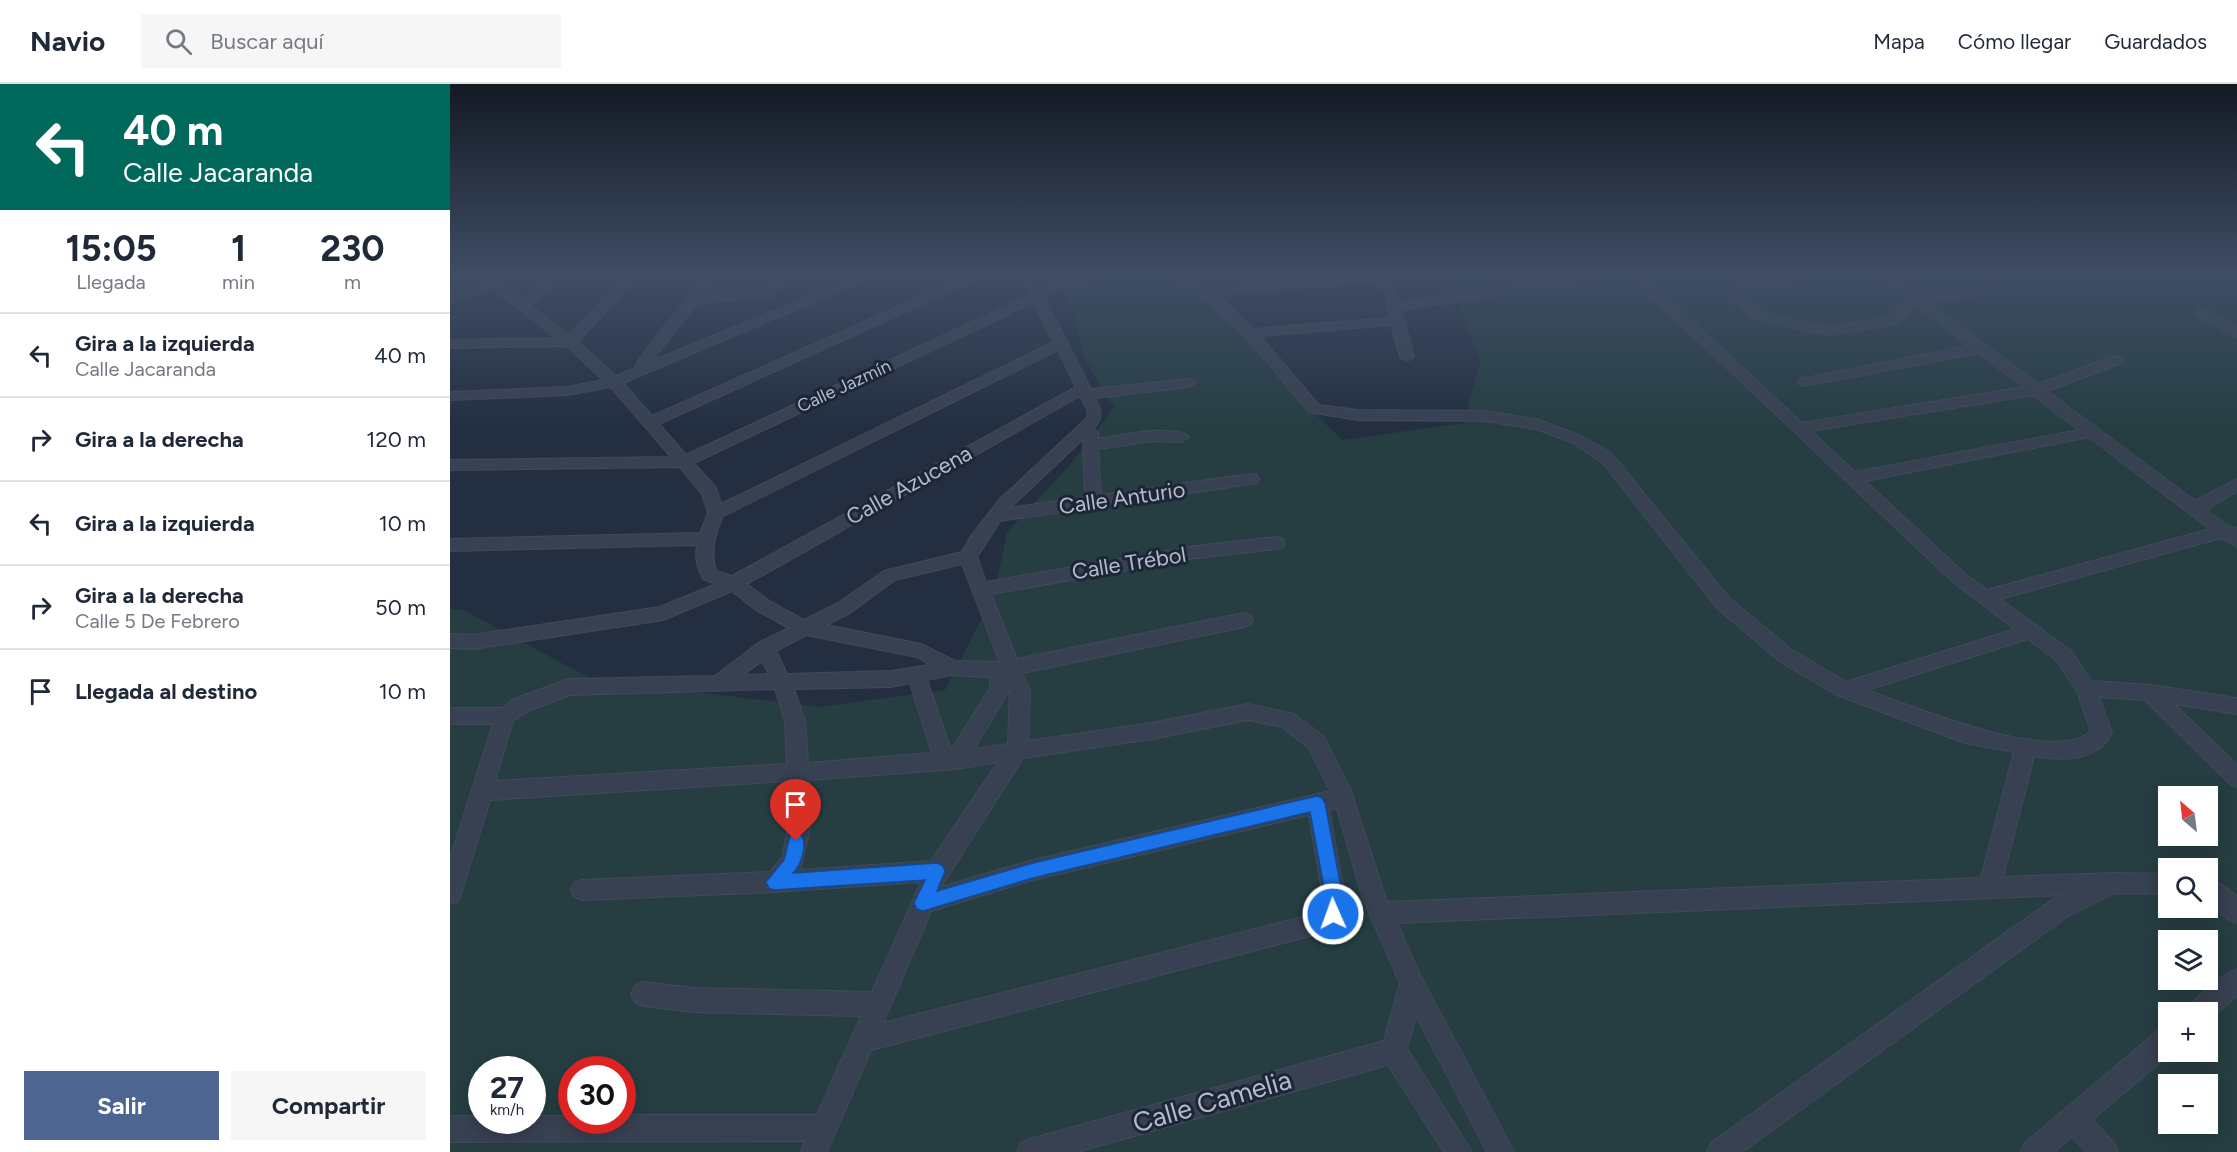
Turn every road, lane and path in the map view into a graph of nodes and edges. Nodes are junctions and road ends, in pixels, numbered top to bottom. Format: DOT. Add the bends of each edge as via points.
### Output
graph roads {
  1 [pos="549,326"];
  2 [pos="585,326"];
  3 [pos="672,326"];
  4 [pos="749,326"];
  5 [pos="866,326"];
  6 [pos="973,326"];
  7 [pos="1053,326"];
  8 [pos="1244,326"];
  9 [pos="1305,326"];
  10 [pos="1398,326"];
  11 [pos="1689,326"];
  12 [pos="1801,326"];
  13 [pos="1863,326"];
  14 [pos="1951,326"];
  15 [pos="1250,333"];
  16 [pos="570,342"];
  17 [pos="1062,343"];
  18 [pos="450,344"];
  19 [pos="1980,348"];
  20 [pos="1407,357"];
  21 [pos="2117,360"];
  22 [pos="642,370"];
  23 [pos="614,382"];
  24 [pos="1805,382"];
  25 [pos="1189,383"];
  26 [pos="2035,390"];
  27 [pos="1086,391"];
  28 [pos="450,396"];
  29 [pos="648,423"];
  30 [pos="1799,428"];
  31 [pos="2091,432"];
  32 [pos="1090,435"];
  33 [pos="1181,436"];
  34 [pos="682,462"];
  35 [pos="450,465"];
  36 [pos="1852,478"];
  37 [pos="1251,479"];
  38 [pos="2237,484"];
  39 [pos="1093,503"];
  40 [pos="2195,509"];
  41 [pos="716,513"];
  42 [pos="994,516"];
  43 [pos="2233,535"];
  44 [pos="705,539"];
  45 [pos="1277,543"];
  46 [pos="450,545"];
  47 [pos="968,557"];
  48 [pos="734,583"];
  49 [pos="981,589"];
  50 [pos="1985,597"];
  51 [pos="1244,620"];
  52 [pos="804,628"];
  53 [pos="2032,631"];
  54 [pos="450,641"];
  55 [pos="765,648"];
  56 [pos="952,668"];
  57 [pos="1004,669"];
  58 [pos="916,674"];
  59 [pos="782,682"];
  60 [pos="718,684"];
  61 [pos="2086,688"];
  62 [pos="1844,690"];
  63 [pos="2150,693"];
  64 [pos="2237,706"];
  65 [pos="450,716"];
  66 [pos="505,716"];
  67 [pos="2026,746"];
  68 [pos="1018,750"];
  69 [pos="950,760"];
  70 [pos="798,772"];
  71 [pos="2237,778"];
  72 [pos="483,791"];
  73 [pos="1344,797"];
  74 [pos="1317,803"];
  75 [pos="937,871"];
  76 [pos="774,882"];
  77 [pos="2114,883"];
  78 [pos="2158,884"];
  79 [pos="1989,888"];
  80 [pos="582,890"];
  81 [pos="450,894"];
  82 [pos="2218,894"];
  83 [pos="923,903"];
  84 [pos="2237,912"];
  85 [pos="1380,913"];
  86 [pos="2237,981"];
  87 [pos="1412,983"];
  88 [pos="643,994"];
  89 [pos="2211,1002"];
  90 [pos="879,1004"];
  91 [pos="863,1040"];
  92 [pos="2158,1047"];
  93 [pos="1394,1051"];
  94 [pos="2073,1119"];
  95 [pos="824,1128"];
  96 [pos="450,1129"];
  97 [pos="814,1152"];
  98 [pos="1030,1152"];
  99 [pos="1459,1152"];
  100 [pos="1501,1152"];
  101 [pos="1720,1152"];
  102 [pos="2034,1152"];
  103 [pos="2105,1152"];
  1 -- 16 [label="street"];
  2 -- 16 [label="street"];
  3 -- 22 [label="street"];
  4 -- 22 [label="street"];
  5 -- 29 [label="street"];
  6 -- 34 [label="street, Calle Jazmín"];
  7 -- 17 [label="street"];
  8 -- 15 [label="street"];
  9 -- 15 [label="street"];
  10 -- 20 [label="street"];
  11 -- 30 [label="street"];
  12 -- 13 [label="street" via="1827,332"];
  14 -- 19 [label="street"];
  15 -- 62 [label="street" via="1314,409 1358,415 1486,416 1539,425 1607,458 1723,603 1785,655"];
  16 -- 18 [label="street"];
  16 -- 23 [label="street"];
  17 -- 27 [label="street"];
  17 -- 41 [label="street"];
  19 -- 24 [label="street"];
  19 -- 26 [label="street"];
  21 -- 26 [label="street"];
  22 -- 23 [label="street"];
  23 -- 28 [label="street" via="567,391"];
  23 -- 29 [label="street"];
  25 -- 27 [label="street"];
  26 -- 30 [label="street"];
  26 -- 31 [label="street"];
  27 -- 32 [label="street" via="1095,411"];
  27 -- 48 [label="street, Calle Azucena"];
  29 -- 34 [label="street"];
  30 -- 36 [label="street"];
  31 -- 36 [label="street"];
  31 -- 40 [label="street"];
  32 -- 33 [label="street"];
  32 -- 39 [label="street"];
  32 -- 42 [label="street"];
  34 -- 35 [label="street"];
  34 -- 41 [label="street" via="710,492"];
  36 -- 50 [label="street" via="1959,578"];
  37 -- 39 [label="street, Calle Anturio"];
  38 -- 40 [label="street"];
  39 -- 42 [label="street, Calle Anturio"];
  40 -- 43 [label="street"];
  41 -- 44 [label="street"];
  42 -- 47 [label="street"];
  43 -- 50 [label="street"];
  44 -- 46 [label="street"];
  44 -- 48 [label="street" via="704,566 709,575"];
  45 -- 49 [label="street, Calle Trébol" via="1196,552"];
  47 -- 49 [label="street"];
  47 -- 52 [label="street" via="890,575 844,608"];
  48 -- 52 [label="street" via="762,605"];
  48 -- 54 [label="street, Calle Azucena" via="663,613 473,642"];
  49 -- 57 [label="street"];
  50 -- 53 [label="street"];
  51 -- 57 [label="street"];
  52 -- 55 [label="street"];
  52 -- 56 [label="street" via="921,651"];
  53 -- 61 [label="street" via="2064,656"];
  53 -- 62 [label="street"];
  55 -- 59 [label="street"];
  55 -- 60 [label="street"];
  56 -- 57 [label="street"];
  56 -- 58 [label="street"];
  57 -- 68 [label="street" via="1020,691"];
  57 -- 69 [label="street" via="1000,689"];
  58 -- 59 [label="street" via="891,679"];
  58 -- 69 [label="street"];
  59 -- 60 [label="street"];
  59 -- 70 [label="street" via="795,721"];
  60 -- 66 [label="street" via="569,687 521,705"];
  61 -- 63 [label="street"];
  61 -- 67 [label="street" via="2102,733 2090,746 2060,752"];
  62 -- 67 [label="street" via="1965,735"];
  63 -- 64 [label="street"];
  63 -- 71 [label="street"];
  65 -- 66 [label="street"];
  66 -- 72 [label="street"];
  67 -- 79 [label="street"];
  68 -- 69 [label="street"];
  68 -- 73 [label="street" via="1152,731 1248,712 1287,720 1316,742"];
  68 -- 75 [label="street"];
  69 -- 70 [label="street"];
  70 -- 72 [label="street"];
  70 -- 76 [label="street" via="801,819 792,863"];
  72 -- 81 [label="street"];
  73 -- 74 [label="street"];
  73 -- 85 [label="street"];
  74 -- 83 [label="street" via="1033,870"];
  74 -- 91 [label="street" via="1335,903 1333,914 1325,922"];
  75 -- 76 [label="street"];
  75 -- 83 [label="street"];
  76 -- 80 [label="street"];
  77 -- 78 [label="street"];
  77 -- 79 [label="street"];
  77 -- 101 [label="street" via="2060,908"];
  79 -- 85 [label="street"];
  82 -- 84 [label="street"];
  83 -- 90 [label="street"];
  85 -- 87 [label="street"];
  86 -- 89 [label="street"];
  87 -- 93 [label="street"];
  87 -- 100 [label="street"];
  88 -- 90 [label="street" via="694,1000"];
  90 -- 91 [label="street"];
  91 -- 95 [label="street"];
  92 -- 94 [label="street"];
  93 -- 98 [label="street, Calle Camelia"];
  93 -- 99 [label="street"];
  94 -- 102 [label="street"];
  94 -- 103 [label="street"];
  95 -- 96 [label="street"];
  95 -- 97 [label="street"];
}
